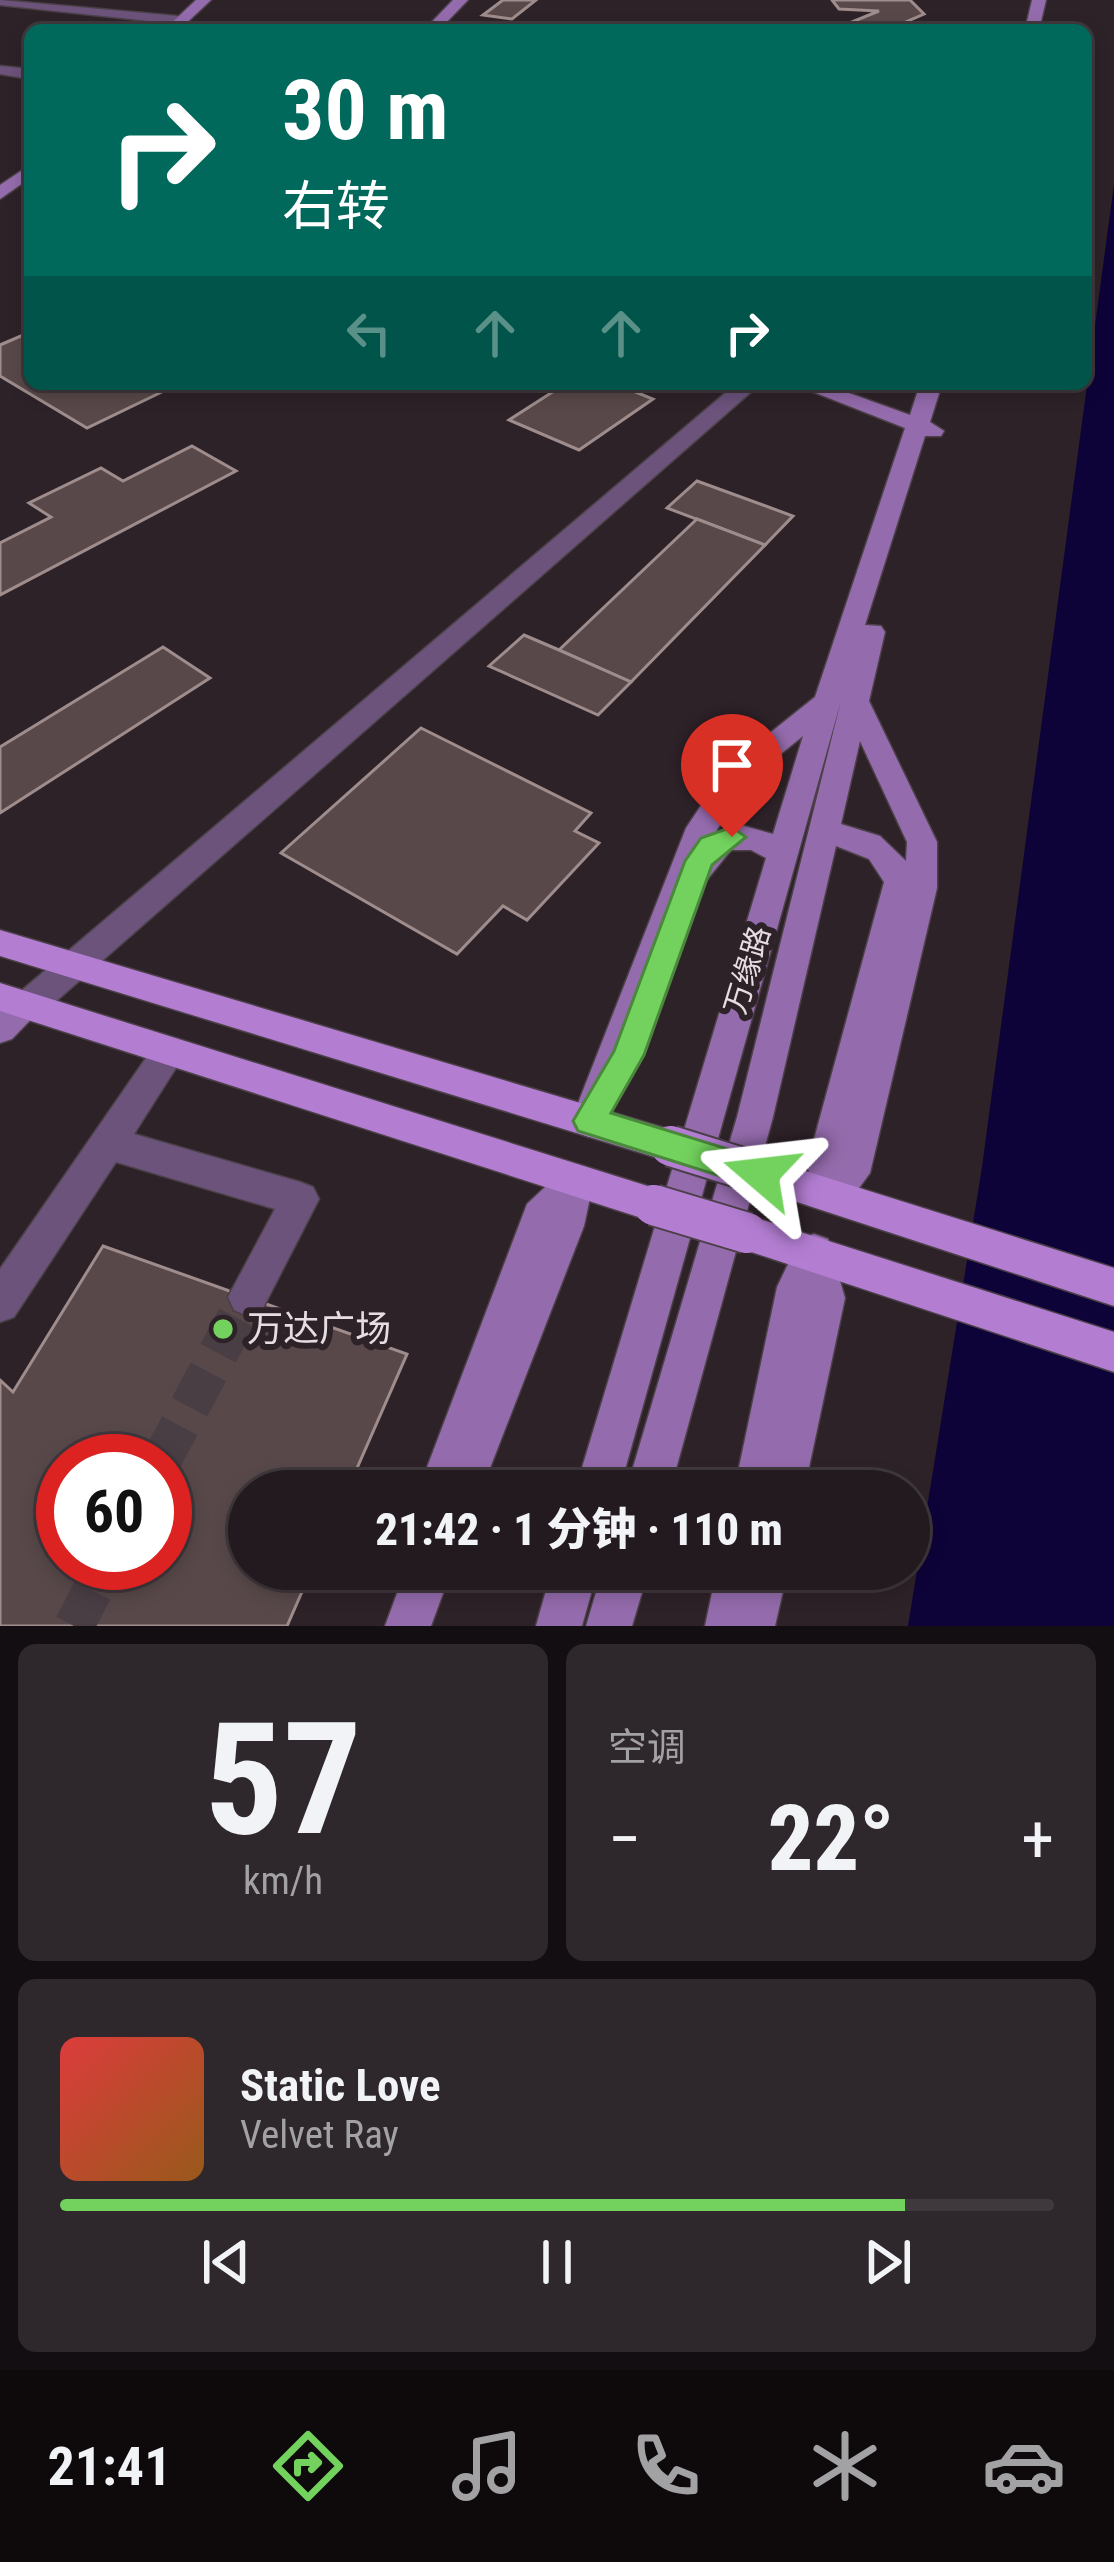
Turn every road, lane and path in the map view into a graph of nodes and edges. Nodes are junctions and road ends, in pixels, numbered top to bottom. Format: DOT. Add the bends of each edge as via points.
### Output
graph roads {
  1 [pos="204,0"];
  2 [pos="461,0"];
  3 [pos="0,1"];
  4 [pos="167,24"];
  5 [pos="175,24"];
  6 [pos="437,24"];
  7 [pos="24,175"];
  8 [pos="0,194"];
  9 [pos="742,390"];
  10 [pos="820,390"];
  11 [pos="930,390"];
  12 [pos="944,390"];
  13 [pos="925,428"];
  14 [pos="840,698"];
  15 [pos="820,834"];
  16 [pos="782,854"];
  17 [pos="0,943"];
  18 [pos="72,964"];
  19 [pos="9,1011"];
  20 [pos="169,1052"];
  21 [pos="589,1121"];
  22 [pos="108,1143"];
  23 [pos="574,1184"];
  24 [pos="848,1201"];
  25 [pos="814,1252"];
  26 [pos="1114,1287"];
  27 [pos="248,1297"];
  28 [pos="0,1304"];
  29 [pos="1114,1352"];
  30 [pos="448,1470"];
  31 [pos="468,1470"];
  32 [pos="603,1470"];
  33 [pos="654,1470"];
  34 [pos="760,1470"];
  35 [pos="787,1470"];
  36 [pos="405,1590"];
  37 [pos="421,1590"];
  38 [pos="569,1590"];
  39 [pos="620,1590"];
  40 [pos="736,1590"];
  41 [pos="760,1590"];
  42 [pos="392,1626"];
  43 [pos="408,1626"];
  44 [pos="559,1626"];
  45 [pos="610,1626"];
  46 [pos="728,1626"];
  47 [pos="752,1626"];
  1 -- 5 [label="main road"];
  2 -- 6 [label="main road"];
  3 -- 4 [label="street"];
  7 -- 8 [label="main road"];
  9 -- 18 [label="street"];
  10 -- 13 [label="main road"];
  11 -- 13 [label="main road, 万缘路"];
  12 -- 13 [label="main road, 万缘路"];
  13 -- 14 [label="main road, 万缘路"];
  14 -- 15 [label="main road, 万缘路"];
  14 -- 16 [label="main road, 万缘路"];
  14 -- 21 [label="main road" via="736,775 697,836"];
  14 -- 24 [label="main road" via="922,842 921,888"];
  15 -- 24 [label="main road" via="868,843 890,860 900,882 826,1166"];
  15 -- 33 [label="main road, 万缘路" via="755,1117"];
  16 -- 21 [label="main road" via="746,837 721,840 704,853 628,1055"];
  16 -- 32 [label="main road, 万缘路"];
  17 -- 18 [label="main road"];
  18 -- 19 [label="street"];
  18 -- 21 [label="main road"];
  19 -- 20 [label="main road"];
  20 -- 22 [label="street"];
  20 -- 23 [label="main road"];
  21 -- 24 [label="main road, bridge"];
  22 -- 27 [label="street" via="301,1199"];
  22 -- 28 [label="street"];
  23 -- 25 [label="main road, bridge"];
  23 -- 30 [label="main road" via="540,1216"];
  23 -- 31 [label="main road" via="566,1226"];
  24 -- 26 [label="main road"];
  25 -- 29 [label="main road"];
  25 -- 34 [label="main road" via="797,1287"];
  25 -- 35 [label="main road" via="825,1298"];
  36 -- 42 [label="main road"];
  37 -- 43 [label="main road"];
  38 -- 44 [label="main road"];
  39 -- 45 [label="main road"];
  40 -- 46 [label="main road"];
  41 -- 47 [label="main road"];
}
